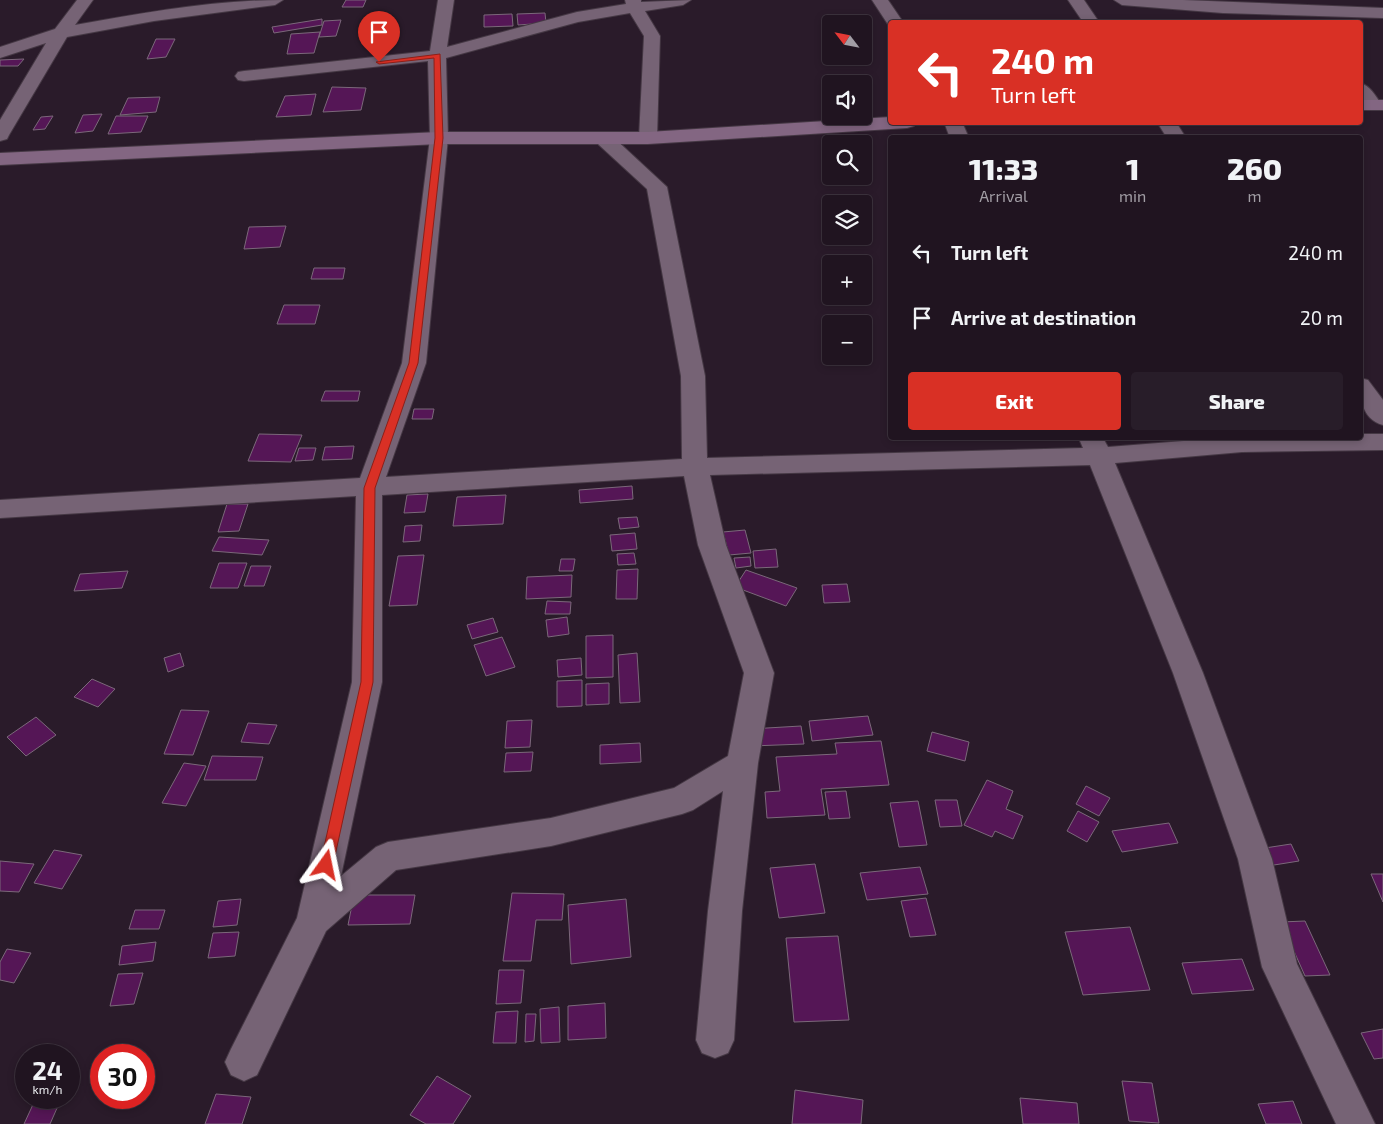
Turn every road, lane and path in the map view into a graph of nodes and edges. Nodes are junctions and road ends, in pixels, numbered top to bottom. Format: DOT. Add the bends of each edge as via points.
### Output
graph roads {
  1 [pos="84,0"];
  2 [pos="275,0"];
  3 [pos="446,0"];
  4 [pos="683,0"];
  5 [pos="880,0"];
  6 [pos="1076,0"];
  7 [pos="1122,0"];
  8 [pos="1287,0"];
  9 [pos="633,4"];
  10 [pos="1383,12"];
  11 [pos="1305,16"];
  12 [pos="894,20"];
  13 [pos="1090,20"];
  14 [pos="61,33"];
  15 [pos="0,53"];
  16 [pos="437,55"];
  17 [pos="244,76"];
  18 [pos="1363,92"];
  19 [pos="1372,105"];
  20 [pos="888,123"];
  21 [pos="0,135"];
  22 [pos="439,138"];
  23 [pos="648,138"];
  24 [pos="605,140"];
  25 [pos="0,159"];
  26 [pos="1363,390"];
  27 [pos="1383,417"];
  28 [pos="1383,442"];
  29 [pos="1095,447"];
  30 [pos="695,467"];
  31 [pos="369,488"];
  32 [pos="0,509"];
  33 [pos="742,763"];
  34 [pos="314,920"];
  35 [pos="714,1040"];
  36 [pos="244,1062"];
  37 [pos="1356,1124"];
  1 -- 14 [label="street"];
  2 -- 14 [label="street" via="154,16"];
  3 -- 16 [label="street"];
  4 -- 9 [label="street"];
  5 -- 12 [label="street"];
  6 -- 13 [label="street"];
  7 -- 11 [label="street"];
  8 -- 11 [label="street"];
  9 -- 16 [label="street"];
  9 -- 23 [label="street" via="652,36"];
  10 -- 11 [label="street"];
  14 -- 15 [label="street"];
  14 -- 21 [label="street"];
  16 -- 17 [label="street"];
  16 -- 22 [label="street"];
  18 -- 19 [label="street"];
  20 -- 23 [label="main road"];
  22 -- 24 [label="main road"];
  22 -- 25 [label="main road"];
  22 -- 31 [label="street" via="414,363"];
  23 -- 24 [label="main road"];
  24 -- 30 [label="street" via="657,187 693,376"];
  26 -- 27 [label="street"];
  28 -- 29 [label="street"];
  29 -- 30 [label="street"];
  29 -- 37 [label="street" via="1128,520 1188,674 1255,859 1280,967"];
  30 -- 31 [label="street"];
  30 -- 33 [label="street" via="712,545 758,673"];
  31 -- 32 [label="street"];
  31 -- 34 [label="street" via="367,682"];
  33 -- 34 [label="street" via="682,800 551,832 388,857"];
  33 -- 35 [label="street"];
  34 -- 36 [label="street"];
}
